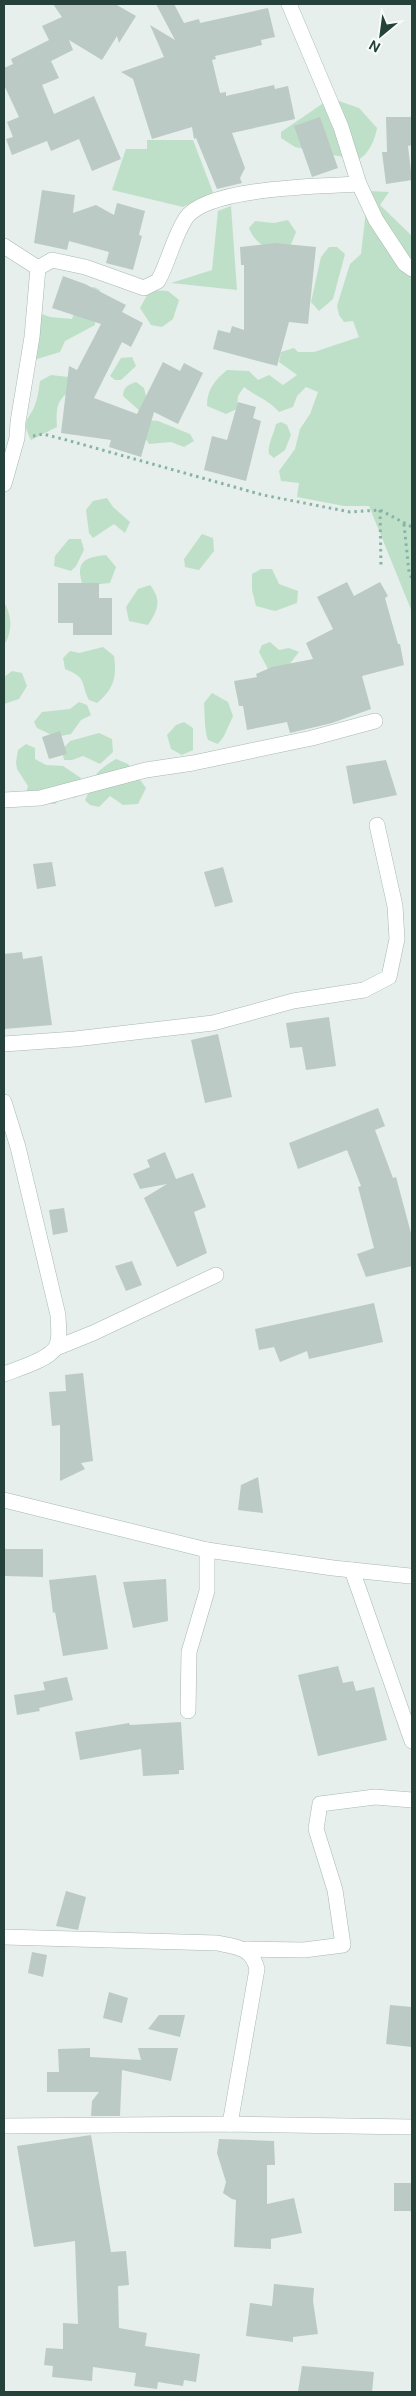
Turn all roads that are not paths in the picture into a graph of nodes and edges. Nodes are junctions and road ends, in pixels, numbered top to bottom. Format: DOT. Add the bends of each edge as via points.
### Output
graph roads {
  1 [pos="290,4"];
  2 [pos="359,184"];
  3 [pos="4,246"];
  4 [pos="38,268"];
  5 [pos="412,269"];
  6 [pos="4,484"];
  7 [pos="375,721"];
  8 [pos="4,800"];
  9 [pos="377,824"];
  10 [pos="4,1044"];
  11 [pos="4,1102"];
  12 [pos="216,1275"];
  13 [pos="56,1348"];
  14 [pos="4,1374"];
  15 [pos="4,1500"];
  16 [pos="207,1550"];
  17 [pos="352,1570"];
  18 [pos="410,1576"];
  19 [pos="188,1711"];
  20 [pos="412,1741"];
  21 [pos="412,1800"];
  22 [pos="4,1937"];
  23 [pos="246,1949"];
  24 [pos="230,2124"];
  25 [pos="4,2126"];
  26 [pos="412,2127"];
  1 -- 2 [label="street" via="341,127"];
  2 -- 4 [label="street" via="280,189 213,200 187,217 163,272 158,281 148,288 85,267 52,260"];
  2 -- 5 [label="street" via="376,220"];
  3 -- 4 [label="street"];
  4 -- 6 [label="street" via="18,438"];
  7 -- 8 [label="street" via="312,738 146,770 40,798"];
  9 -- 10 [label="street" via="395,906 397,939 390,977 364,990 293,1001 212,1023"];
  11 -- 13 [label="street" via="21,1156 58,1315"];
  12 -- 13 [label="street"];
  13 -- 14 [label="street" via="48,1356"];
  15 -- 16 [label="street"];
  16 -- 17 [label="street"];
  16 -- 19 [label="street" via="207,1591 189,1652"];
  17 -- 18 [label="street"];
  17 -- 20 [label="street"];
  21 -- 23 [label="street" via="375,1797 320,1804 316,1829 335,1890 343,1945 304,1950"];
  22 -- 23 [label="street" via="217,1943"];
  23 -- 24 [label="street" via="255,1959 257,1969"];
  24 -- 25 [label="street"];
  24 -- 26 [label="street"];
}
